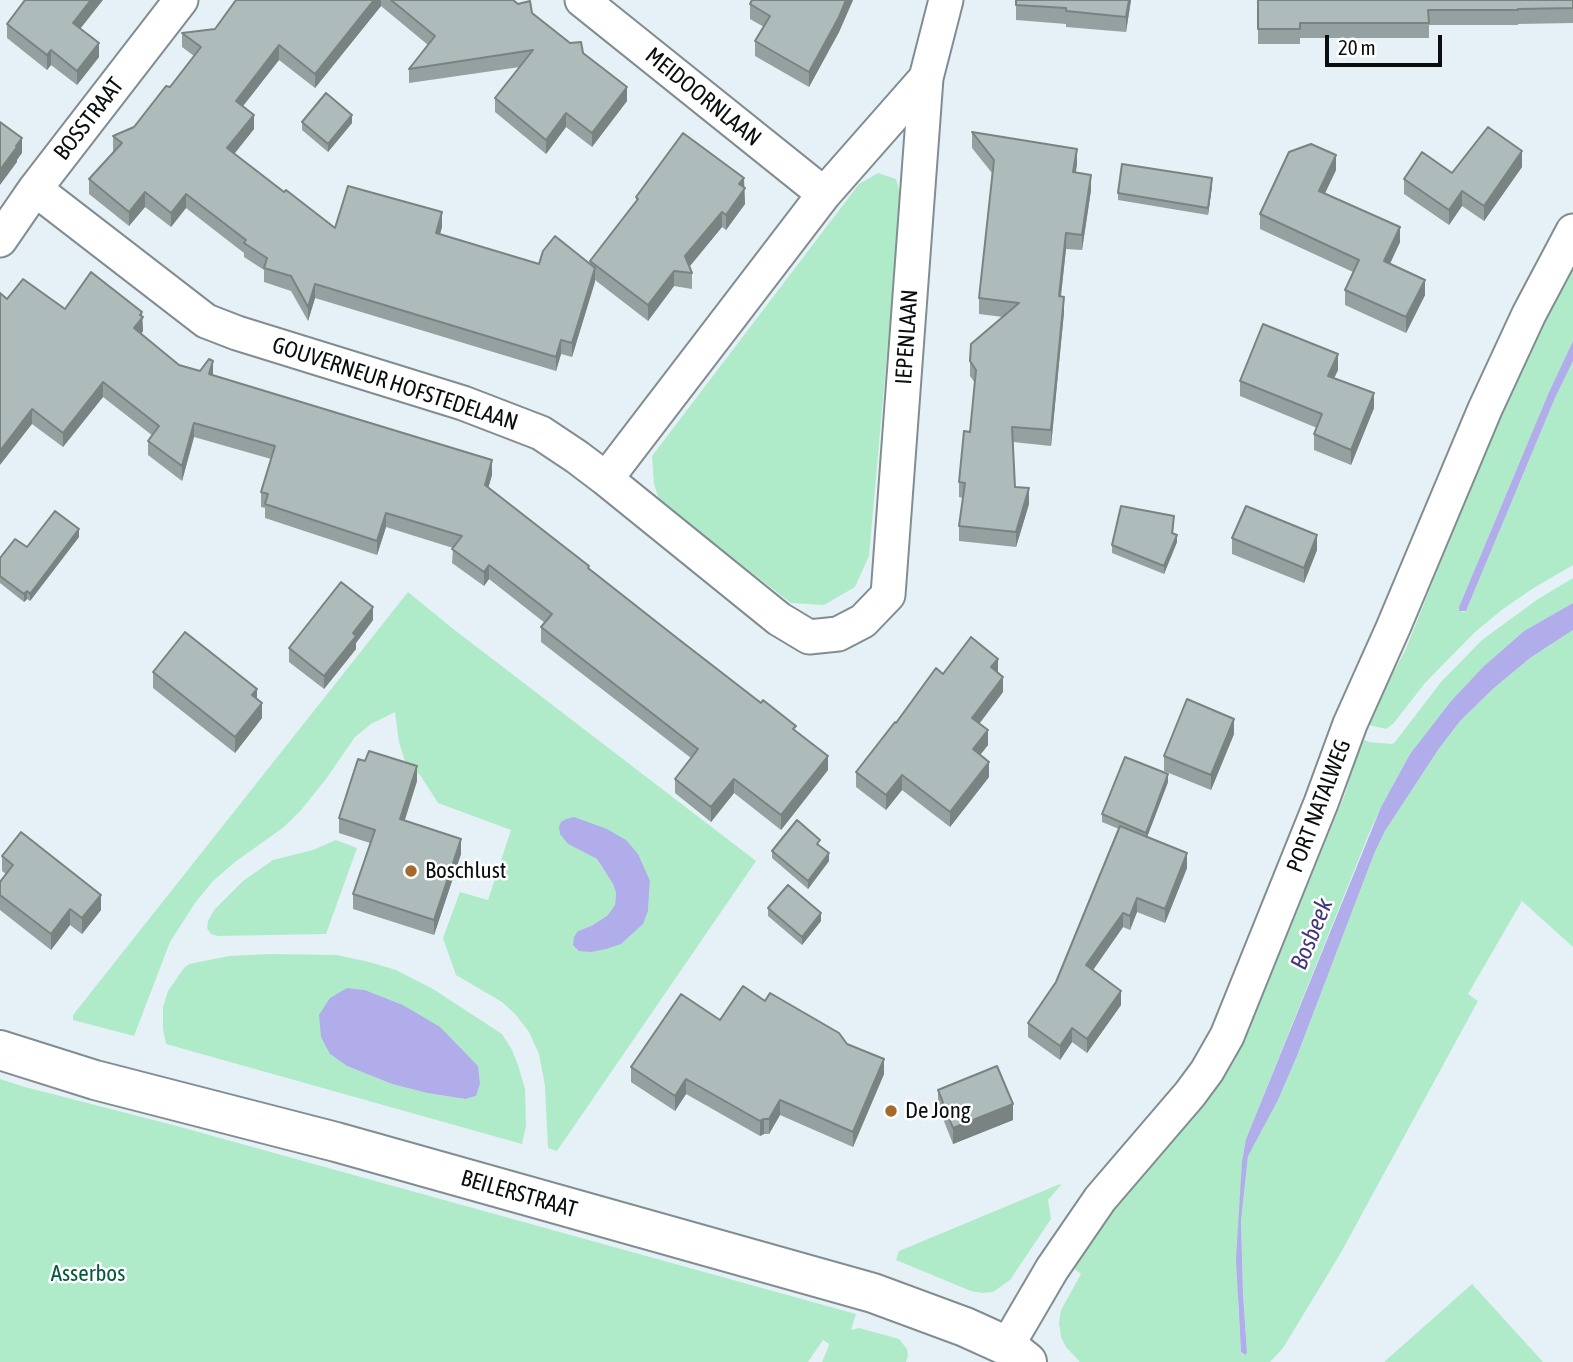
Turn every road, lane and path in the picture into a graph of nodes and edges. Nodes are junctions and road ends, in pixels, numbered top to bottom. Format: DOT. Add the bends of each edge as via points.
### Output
graph roads {
  1 [pos="181,0"];
  2 [pos="582,0"];
  3 [pos="946,0"];
  4 [pos="926,78"];
  5 [pos="35,189"];
  6 [pos="824,194"];
  7 [pos="1573,231"];
  8 [pos="0,240"];
  9 [pos="606,479"];
  10 [pos="888,595"];
  11 [pos="0,1051"];
  12 [pos="1017,1354"];
  1 -- 5 [label="street, BOSSTRAAT"];
  2 -- 6 [label="street, MEIDOORNLAAN"];
  3 -- 4 [label="street, IEPENLAAN"];
  4 -- 6 [label="street, IEPENLAAN"];
  4 -- 10 [label="street, IEPENLAAN"];
  5 -- 8 [label="street, BOSSTRAAT"];
  5 -- 9 [label="street, GOUVERNEUR HOFSTEDELAAN" via="206,321 508,419 541,433"];
  6 -- 9 [label="street, IEPENLAAN"];
  7 -- 12 [label="street, PORT NATALWEG" via="1485,409 1350,724 1227,1036 1190,1094 1094,1208 1052,1269"];
  9 -- 10 [label="street, GOUVERNEUR HOFSTEDELAAN" via="779,619 809,637 838,634 863,621"];
  11 -- 12 [label="street, BEILERSTRAAT" via="873,1293 965,1327"];
}
